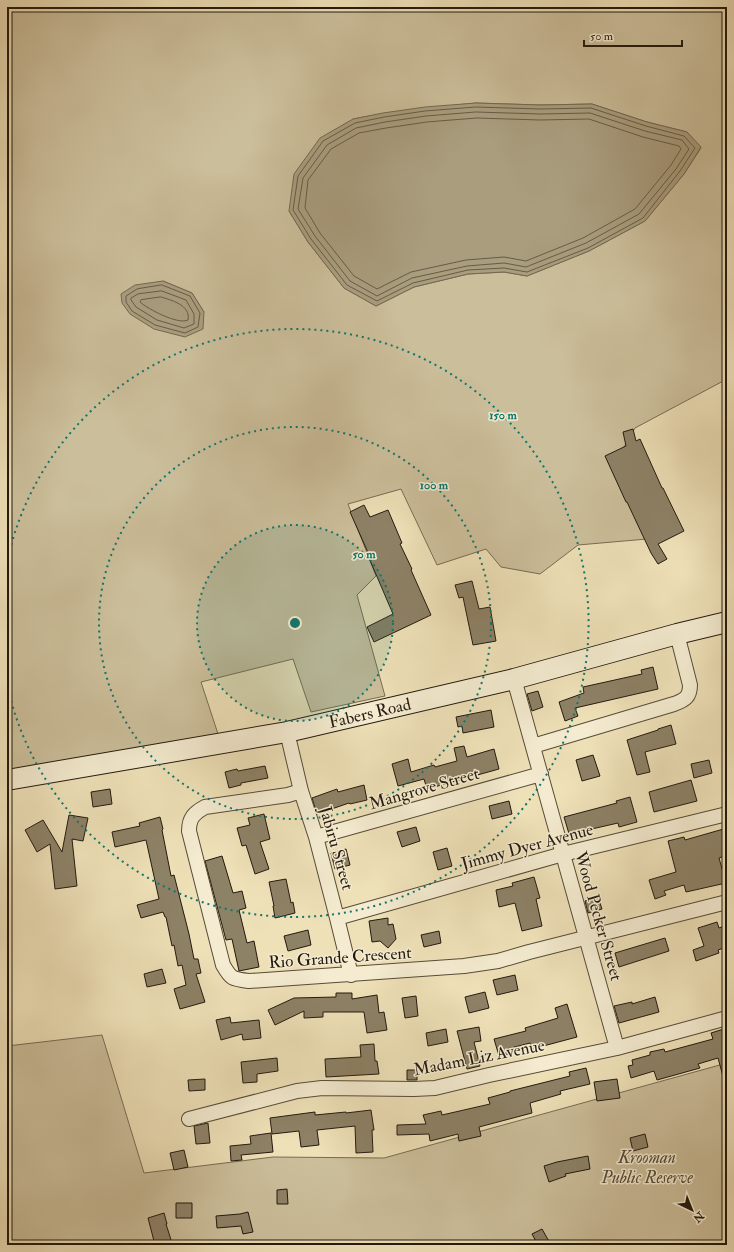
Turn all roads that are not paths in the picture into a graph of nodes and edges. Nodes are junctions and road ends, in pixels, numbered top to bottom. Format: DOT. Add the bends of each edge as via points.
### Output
graph roads {
  1 [pos="727,622"];
  2 [pos="677,634"];
  3 [pos="514,679"];
  4 [pos="287,732"];
  5 [pos="533,746"];
  6 [pos="541,774"];
  7 [pos="7,780"];
  8 [pos="301,791"];
  9 [pos="727,814"];
  10 [pos="316,837"];
  11 [pos="563,854"];
  12 [pos="727,902"];
  13 [pos="337,918"];
  14 [pos="586,938"];
  15 [pos="351,975"];
  16 [pos="727,1018"];
  17 [pos="617,1048"];
  18 [pos="189,1118"];
  1 -- 2 [label="main road, Fabers Road"];
  2 -- 3 [label="main road, Fabers Road"];
  2 -- 5 [label="street" via="690,685 690,693 686,698 674,704"];
  3 -- 4 [label="main road, Fabers Road"];
  3 -- 5 [label="street, Wood Pecker Street"];
  4 -- 7 [label="main road, Fabers Road"];
  4 -- 8 [label="street, Jabiru Street"];
  5 -- 6 [label="street, Wood Pecker Street"];
  6 -- 10 [label="street, Mangrove Street"];
  6 -- 11 [label="street, Wood Pecker Street"];
  8 -- 10 [label="street, Jabiru Street"];
  8 -- 15 [label="street, Rio Grande Crescent" via="205,807 191,817 189,831 223,965 231,977 249,981"];
  9 -- 11 [label="street, Jimmy Dyer Avenue"];
  10 -- 13 [label="street, Jabiru Street"];
  11 -- 13 [label="street, Jimmy Dyer Avenue"];
  11 -- 14 [label="street, Wood Pecker Street"];
  12 -- 14 [label="street, Rio Grande Crescent"];
  13 -- 15 [label="street, Jabiru Street"];
  14 -- 15 [label="street, Rio Grande Crescent" via="498,961"];
  14 -- 17 [label="street, Wood Pecker Street"];
  16 -- 17 [label="street, Madam Liz Avenue"];
  17 -- 18 [label="street, Madam Liz Avenue" via="435,1088 322,1088 297,1091"];
}
